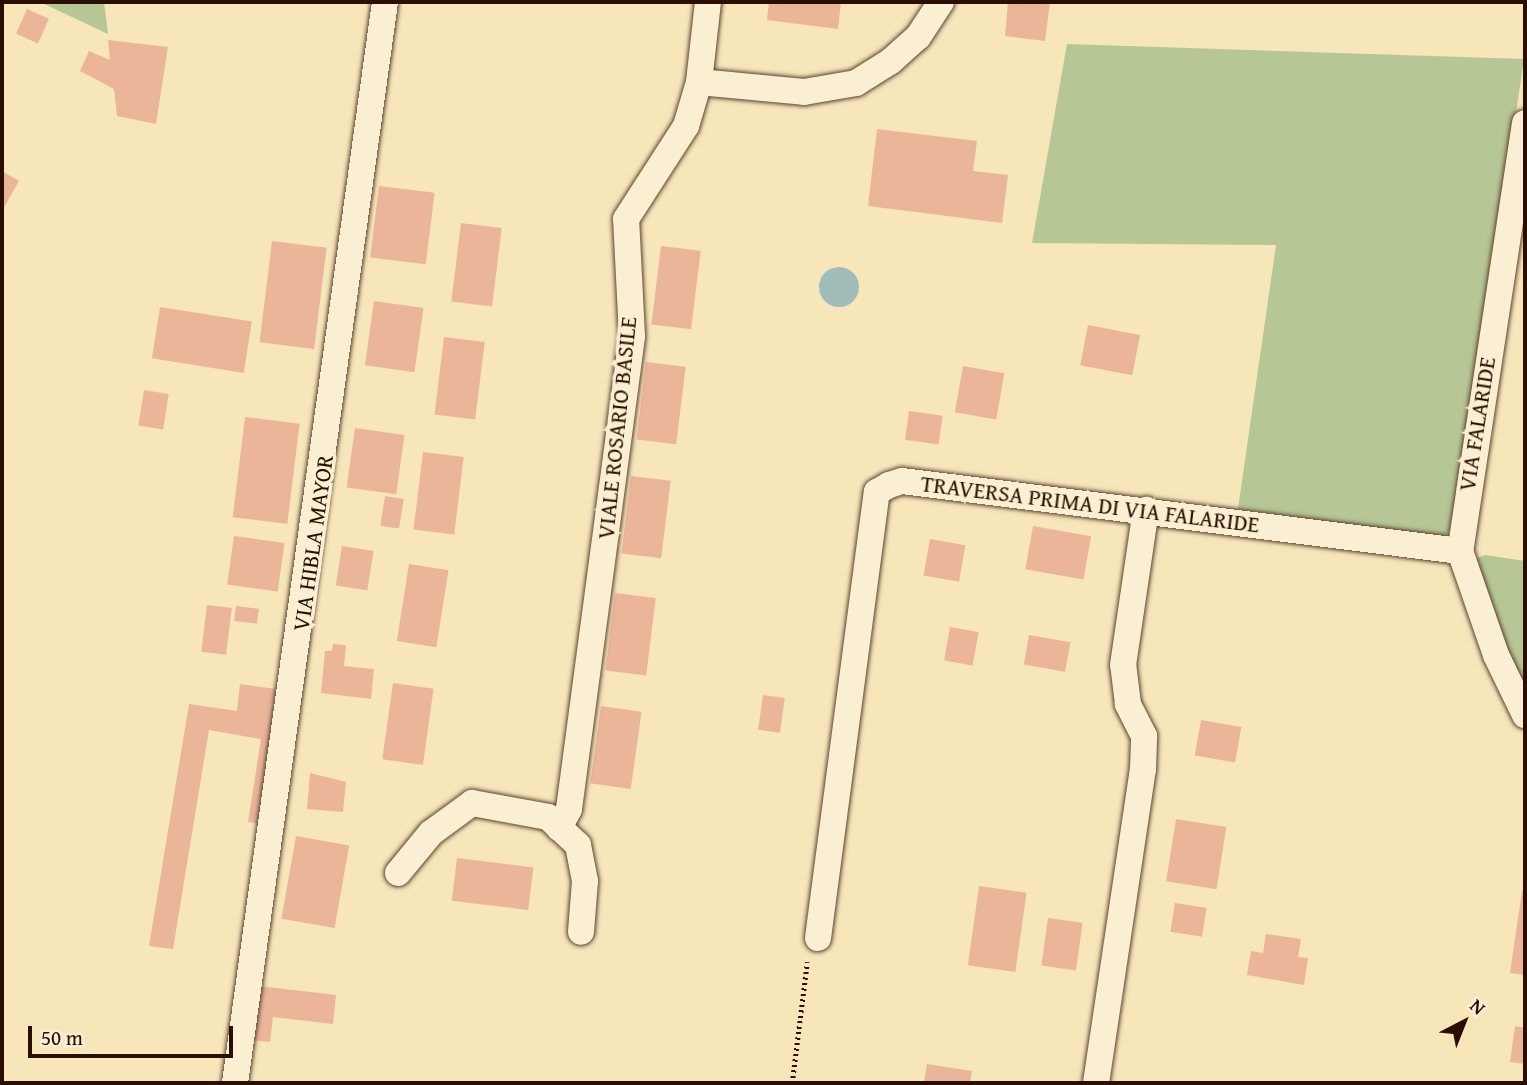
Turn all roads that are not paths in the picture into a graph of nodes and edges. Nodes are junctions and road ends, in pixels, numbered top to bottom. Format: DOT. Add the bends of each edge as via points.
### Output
graph roads {
  1 [pos="385,2"];
  2 [pos="708,2"];
  3 [pos="941,2"];
  4 [pos="699,82"];
  5 [pos="1525,123"];
  6 [pos="1146,510"];
  7 [pos="1460,551"];
  8 [pos="1525,715"];
  9 [pos="559,828"];
  10 [pos="398,873"];
  11 [pos="581,932"];
  12 [pos="818,938"];
  13 [pos="235,1083"];
  14 [pos="1096,1083"];
  1 -- 13 [label="street, VIA HIBLA MAYOR"];
  2 -- 4 [label="street, VIALE ROSARIO BASILE"];
  3 -- 4 [label="street" via="918,37 856,83 804,92"];
  4 -- 9 [label="street, VIALE ROSARIO BASILE" via="686,126 626,219 632,336 569,809"];
  5 -- 7 [label="street, VIA FALARIDE"];
  6 -- 7 [label="street, TRAVERSA PRIMA DI VIA FALARIDE"];
  6 -- 12 [label="street, TRAVERSA PRIMA DI VIA FALARIDE" via="902,481 877,492"];
  6 -- 14 [label="street" via="1123,665 1128,704 1144,736 1143,769"];
  7 -- 8 [label="street, VIA FALARIDE" via="1496,655"];
  9 -- 10 [label="street" via="548,817 472,803 431,833"];
  9 -- 11 [label="street" via="578,845 585,881"];
}
